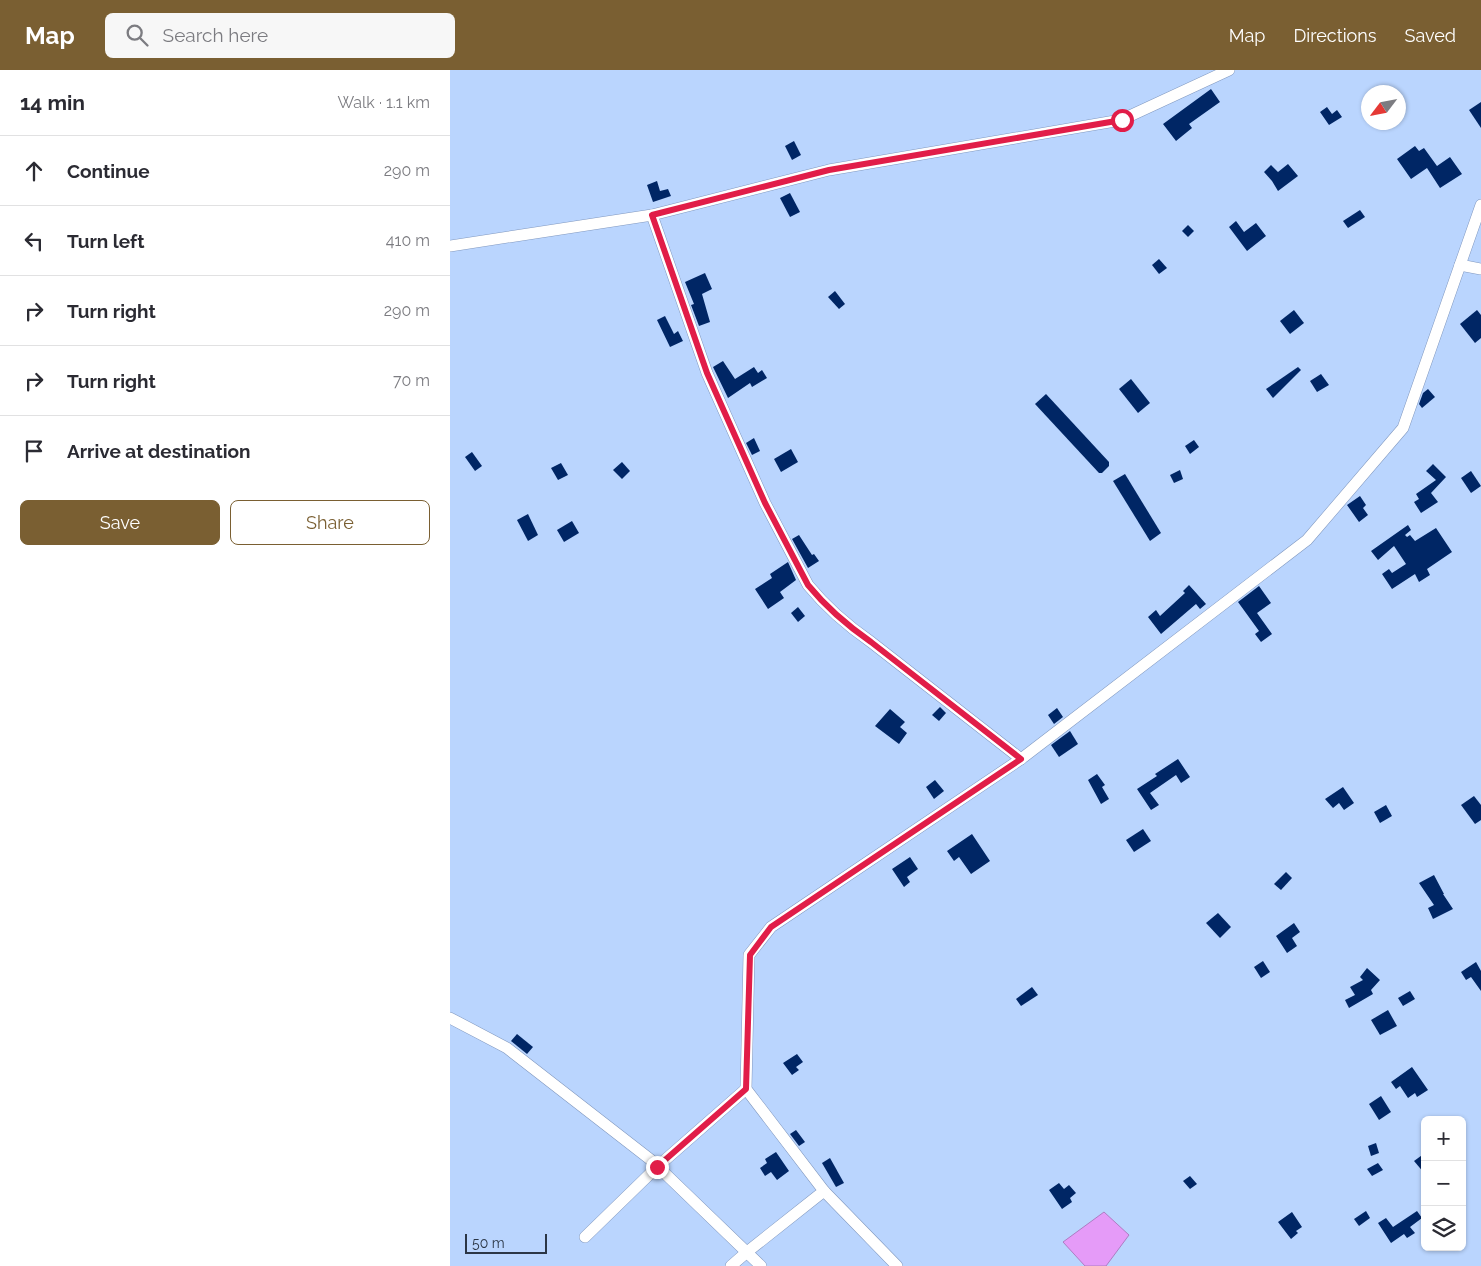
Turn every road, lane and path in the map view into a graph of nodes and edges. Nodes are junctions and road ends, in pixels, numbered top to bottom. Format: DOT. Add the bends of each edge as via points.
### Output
graph roads {
  1 [pos="1229,70"];
  2 [pos="1481,205"];
  3 [pos="652,215"];
  4 [pos="450,246"];
  5 [pos="1460,264"];
  6 [pos="1481,269"];
  7 [pos="1021,759"];
  8 [pos="450,1018"];
  9 [pos="746,1089"];
  10 [pos="657,1167"];
  11 [pos="824,1191"];
  12 [pos="585,1237"];
  13 [pos="747,1252"];
  14 [pos="731,1266"];
  15 [pos="761,1266"];
  16 [pos="897,1266"];
  1 -- 3 [label="street" via="1122,120 829,170"];
  2 -- 5 [label="street"];
  3 -- 4 [label="street"];
  3 -- 7 [label="street" via="707,373 765,503 808,585 850,627"];
  5 -- 6 [label="street"];
  5 -- 7 [label="street" via="1403,428 1307,540"];
  7 -- 9 [label="street" via="771,927 750,955"];
  8 -- 10 [label="street" via="507,1048"];
  9 -- 10 [label="street"];
  9 -- 11 [label="street"];
  10 -- 12 [label="street"];
  10 -- 13 [label="street"];
  11 -- 13 [label="street"];
  11 -- 16 [label="street"];
  13 -- 14 [label="street"];
  13 -- 15 [label="street"];
}
